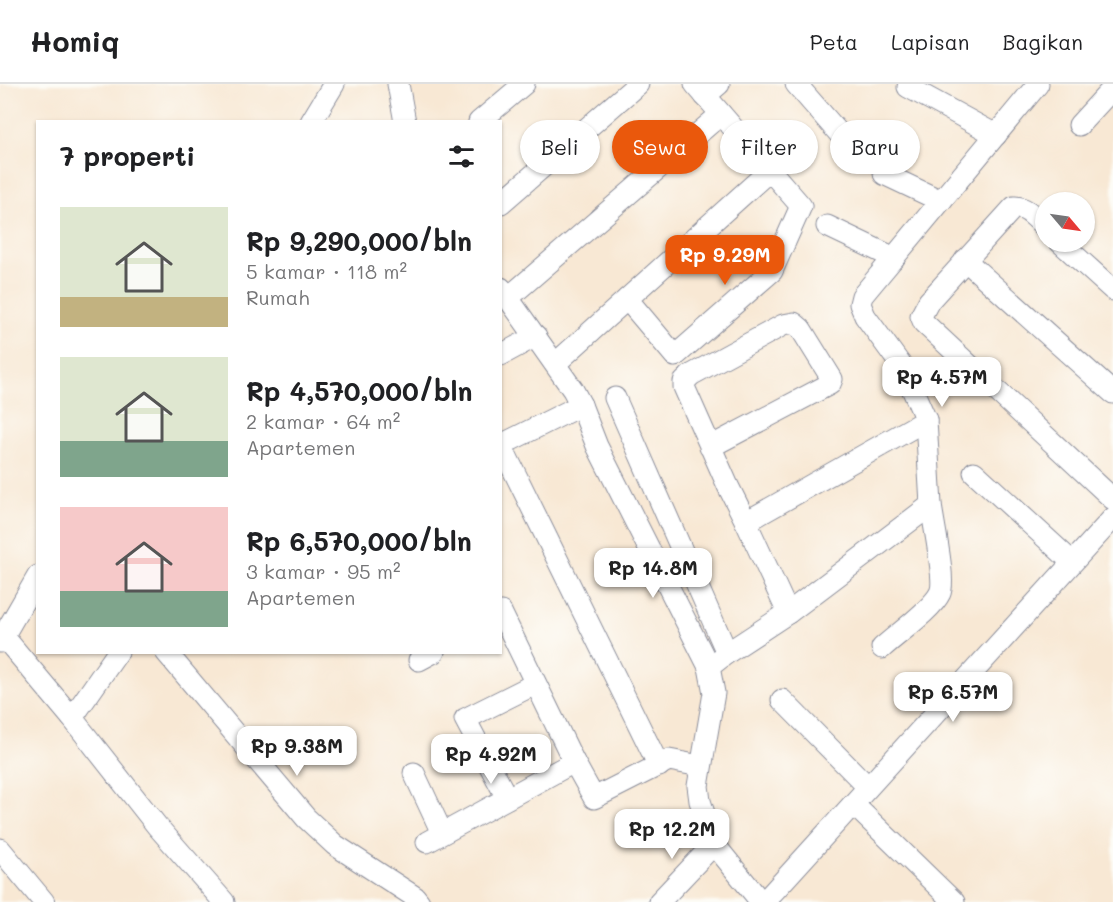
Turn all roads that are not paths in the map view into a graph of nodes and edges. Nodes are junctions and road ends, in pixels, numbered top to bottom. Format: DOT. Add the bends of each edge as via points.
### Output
graph roads {
  1 [pos="334,84"];
  2 [pos="399,84"];
  3 [pos="524,84"];
  4 [pos="638,84"];
  5 [pos="796,84"];
  6 [pos="899,85"];
  7 [pos="1034,85"];
  8 [pos="706,88"];
  9 [pos="1113,88"];
  10 [pos="721,114"];
  11 [pos="312,120"];
  12 [pos="405,120"];
  13 [pos="481,120"];
  14 [pos="726,120"];
  15 [pos="830,122"];
  16 [pos="1079,125"];
  17 [pos="996,135"];
  18 [pos="766,174"];
  19 [pos="772,174"];
  20 [pos="884,174"];
  21 [pos="941,201"];
  22 [pos="502,202"];
  23 [pos="1035,218"];
  24 [pos="827,226"];
  25 [pos="1071,252"];
  26 [pos="894,258"];
  27 [pos="965,260"];
  28 [pos="1113,290"];
  29 [pos="504,293"];
  30 [pos="627,300"];
  31 [pos="536,336"];
  32 [pos="502,354"];
  33 [pos="555,363"];
  34 [pos="1113,393"];
  35 [pos="615,398"];
  36 [pos="581,405"];
  37 [pos="926,420"];
  38 [pos="502,444"];
  39 [pos="502,447"];
  40 [pos="710,447"];
  41 [pos="974,472"];
  42 [pos="1113,499"];
  43 [pos="931,505"];
  44 [pos="1113,518"];
  45 [pos="746,522"];
  46 [pos="1072,562"];
  47 [pos="36,580"];
  48 [pos="788,613"];
  49 [pos="502,615"];
  50 [pos="2,639"];
  51 [pos="882,648"];
  52 [pos="727,652"];
  53 [pos="117,654"];
  54 [pos="168,654"];
  55 [pos="709,667"];
  56 [pos="535,684"];
  57 [pos="782,700"];
  58 [pos="72,718"];
  59 [pos="574,762"];
  60 [pos="659,766"];
  61 [pos="700,766"];
  62 [pos="414,773"];
  63 [pos="868,787"];
  64 [pos="507,798"];
  65 [pos="853,804"];
  66 [pos="714,844"];
  67 [pos="0,849"];
  68 [pos="44,902"];
  69 [pos="224,902"];
  70 [pos="419,902"];
  71 [pos="659,902"];
  72 [pos="762,902"];
  73 [pos="954,902"];
  1 -- 11 [label="street"];
  2 -- 12 [label="street"];
  3 -- 13 [label="street"];
  4 -- 22 [label="street"];
  5 -- 15 [label="street"];
  6 -- 17 [label="street"];
  7 -- 17 [label="street"];
  8 -- 10 [label="street"];
  9 -- 16 [label="street"];
  10 -- 14 [label="street"];
  10 -- 29 [label="street"];
  17 -- 21 [label="street"];
  18 -- 30 [label="street"];
  19 -- 30 [label="street" via="801,207 772,271 675,356"];
  20 -- 21 [label="street"];
  21 -- 26 [label="street"];
  23 -- 27 [label="street" via="1025,209 1014,207"];
  24 -- 26 [label="street"];
  25 -- 28 [label="street"];
  26 -- 37 [label="street" via="862,296 860,304 903,368"];
  27 -- 34 [label="street"];
  27 -- 42 [label="street" via="924,308 924,323"];
  29 -- 31 [label="street"];
  30 -- 33 [label="street"];
  31 -- 32 [label="street"];
  31 -- 33 [label="street"];
  33 -- 36 [label="street"];
  35 -- 52 [label="street"];
  36 -- 38 [label="street"];
  36 -- 55 [label="street" via="597,446"];
  37 -- 43 [label="street"];
  37 -- 45 [label="street"];
  39 -- 60 [label="street"];
  40 -- 40 [label="street" via="684,382 732,352 794,323 832,379 830,384"];
  40 -- 45 [label="street"];
  41 -- 46 [label="street"];
  43 -- 48 [label="street"];
  43 -- 51 [label="street" via="940,593"];
  44 -- 46 [label="street"];
  45 -- 48 [label="street"];
  46 -- 63 [label="street"];
  47 -- 50 [label="street"];
  48 -- 52 [label="street"];
  49 -- 56 [label="street"];
  50 -- 58 [label="street"];
  52 -- 55 [label="street"];
  53 -- 58 [label="street"];
  54 -- 70 [label="street" via="306,818 335,845"];
  55 -- 61 [label="street" via="714,693"];
  56 -- 59 [label="street"];
  56 -- 64 [label="street" via="465,719"];
  57 -- 63 [label="street"];
  58 -- 69 [label="street" via="157,826"];
  59 -- 60 [label="street" via="594,798"];
  59 -- 64 [label="street"];
  60 -- 61 [label="street" via="669,760"];
  61 -- 66 [label="street" via="700,801"];
  62 -- 64 [label="street" via="434,837"];
  63 -- 65 [label="street"];
  65 -- 72 [label="street"];
  65 -- 73 [label="street"];
  66 -- 71 [label="street"];
  66 -- 72 [label="street"];
  67 -- 68 [label="street"];
}
